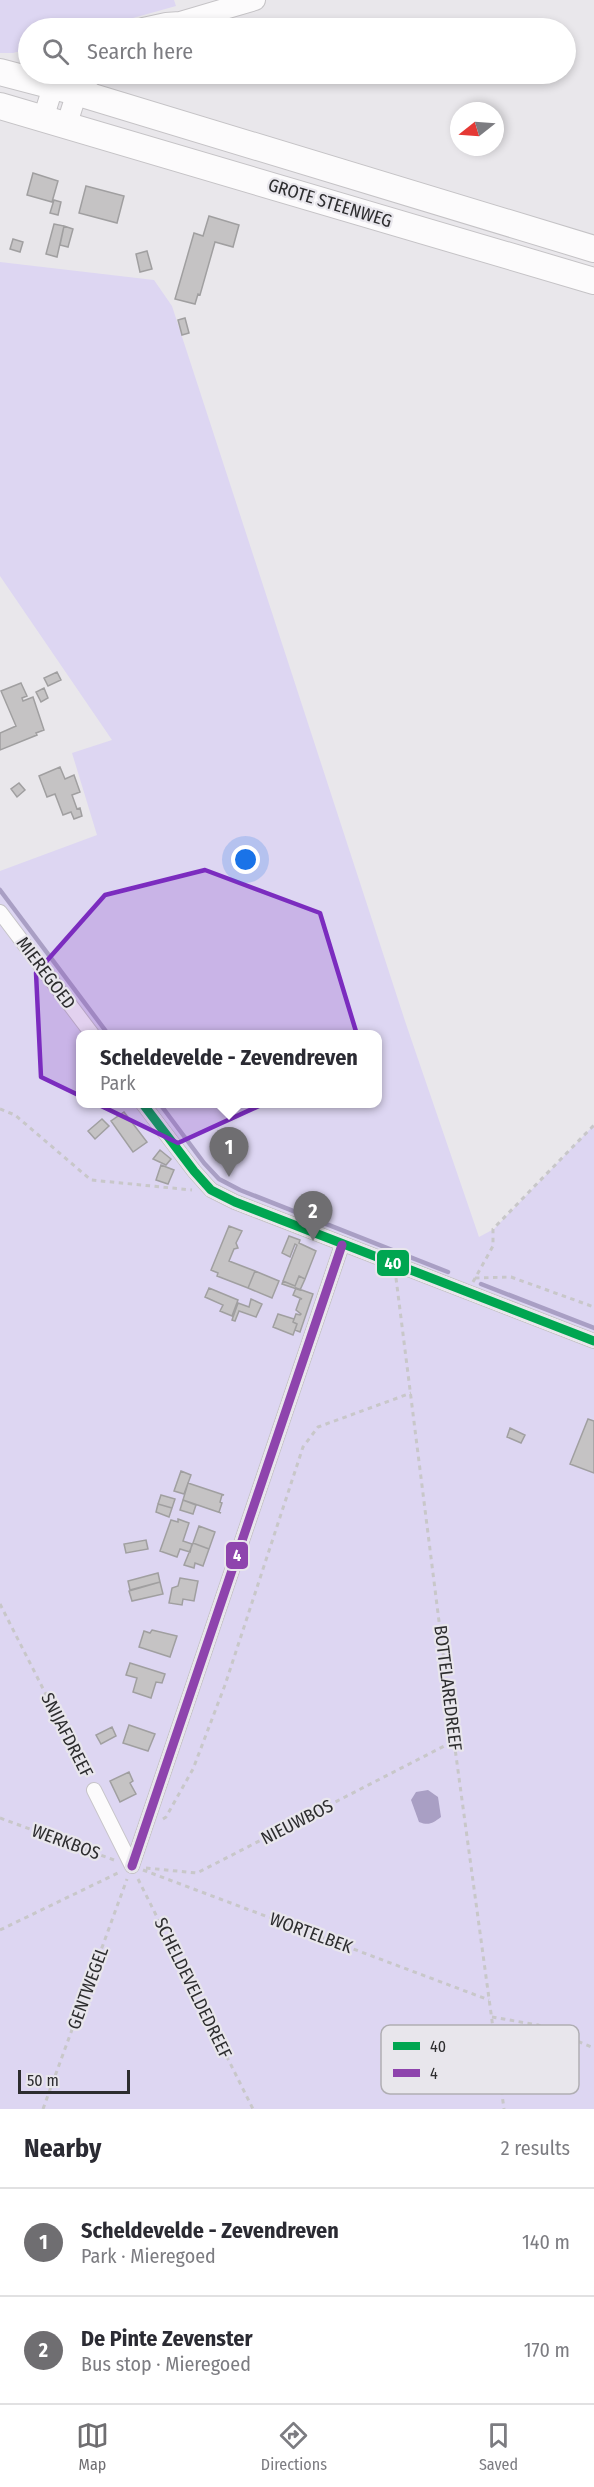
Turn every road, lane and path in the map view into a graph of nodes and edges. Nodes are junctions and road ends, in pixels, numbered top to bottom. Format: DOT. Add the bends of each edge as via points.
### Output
graph roads {
  1 [pos="255,0"];
  2 [pos="199,18"];
  3 [pos="0,72"];
  4 [pos="18,76"];
  5 [pos="61,84"];
  6 [pos="0,106"];
  7 [pos="55,122"];
  8 [pos="594,249"];
  9 [pos="594,281"];
  10 [pos="0,912"];
  11 [pos="88,1030"];
  12 [pos="146,1108"];
  13 [pos="0,1109"];
  14 [pos="594,1125"];
  15 [pos="211,1190"];
  16 [pos="342,1245"];
  17 [pos="395,1266"];
  18 [pos="594,1307"];
  19 [pos="594,1341"];
  20 [pos="411,1393"];
  21 [pos="0,1604"];
  22 [pos="454,1742"];
  23 [pos="94,1790"];
  24 [pos="0,1818"];
  25 [pos="145,1830"];
  26 [pos="132,1866"];
  27 [pos="0,1930"];
  28 [pos="489,2000"];
  29 [pos="492,2017"];
  30 [pos="493,2025"];
  31 [pos="538,2025"];
  32 [pos="579,2042"];
  33 [pos="594,2048"];
  34 [pos="502,2094"];
  35 [pos="43,2109"];
  36 [pos="253,2109"];
  37 [pos="504,2109"];
  1 -- 2 [label="street"];
  3 -- 4 [label="highway, GROTE STEENWEG"];
  5 -- 7 [label="street"];
  5 -- 8 [label="highway, GROTE STEENWEG"];
  6 -- 7 [label="highway, GROTE STEENWEG"];
  7 -- 9 [label="highway, GROTE STEENWEG"];
  10 -- 11 [label="street, MIEREGOED"];
  12 -- 15 [label="street"];
  13 -- 15 [label="path" via="15,1115 91,1180"];
  14 -- 18 [label="path" via="494,1229 493,1246 475,1278 511,1277"];
  15 -- 16 [label="street"];
  16 -- 17 [label="street"];
  16 -- 25 [label="street"];
  17 -- 19 [label="street"];
  17 -- 20 [label="path, BOTTELAREDREEF"];
  20 -- 22 [label="path, BOTTELAREDREEF"];
  20 -- 25 [label="path" via="318,1427 303,1447 194,1769 166,1817"];
  21 -- 23 [label="path, SNIJAFDREEF"];
  22 -- 26 [label="path, NIEUWBOS" via="197,1873"];
  22 -- 28 [label="path, BOTTELAREDREEF"];
  23 -- 26 [label="street, SNIJAFDREEF"];
  24 -- 26 [label="path, WERKBOS"];
  25 -- 26 [label="street"];
  26 -- 27 [label="path"];
  26 -- 28 [label="path, WORTELBEK"];
  26 -- 35 [label="path, GENTWEGEL"];
  26 -- 36 [label="path, SCHELDEVELDEDREEF"];
  28 -- 29 [label="path, BOTTELAREDREEF"];
  29 -- 30 [label="path, BOTTELAREDREEF"];
  29 -- 31 [label="path"];
  32 -- 33 [label="path"];
  34 -- 37 [label="path, BOTTELAREDREEF"];
}
